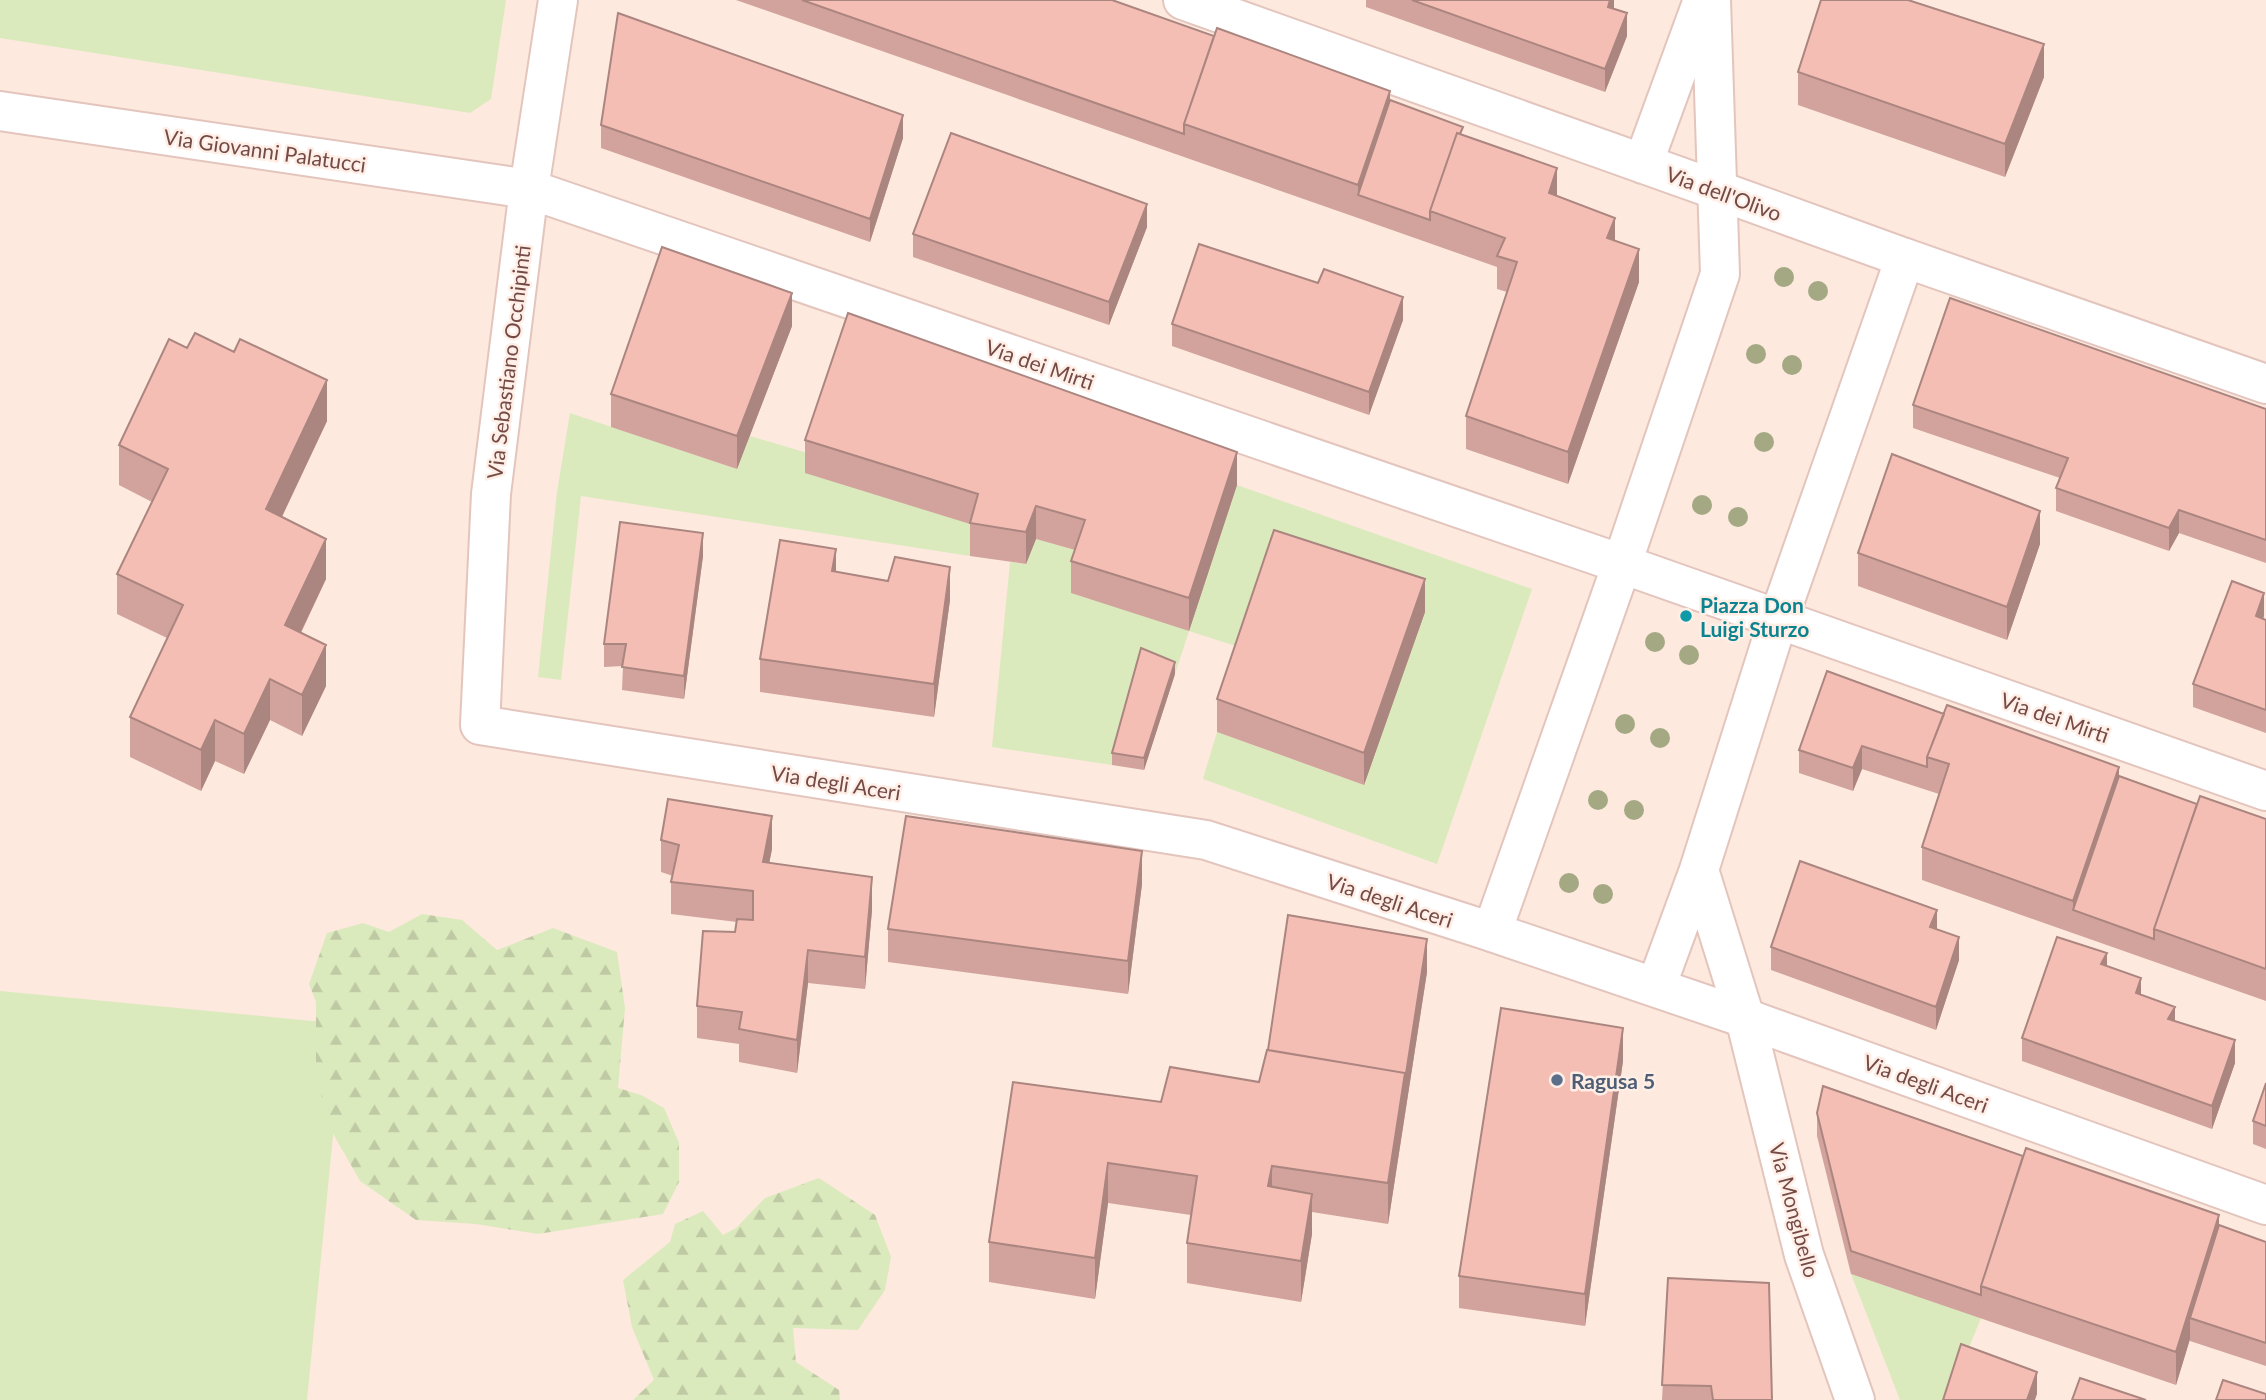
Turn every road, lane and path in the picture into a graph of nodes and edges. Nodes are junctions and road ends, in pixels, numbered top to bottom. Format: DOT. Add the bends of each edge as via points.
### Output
graph roads {
  1 [pos="558,0"];
  2 [pos="1183,0"];
  3 [pos="1703,0"];
  4 [pos="1711,0"];
  5 [pos="0,111"];
  6 [pos="1643,164"];
  7 [pos="529,189"];
  8 [pos="1717,190"];
  9 [pos="1905,258"];
  10 [pos="2266,384"];
  11 [pos="1622,564"];
  12 [pos="1778,620"];
  13 [pos="480,726"];
  14 [pos="2266,791"];
  15 [pos="1699,870"];
  16 [pos="1492,932"];
  17 [pos="1656,987"];
  18 [pos="1745,1018"];
  19 [pos="2266,1205"];
  20 [pos="1855,1400"];
  1 -- 7 [label="street, Via Sebastiano Occhipinti"];
  2 -- 6 [label="street, Via dell'Olivo"];
  3 -- 6 [label="street"];
  4 -- 8 [label="street"];
  5 -- 7 [label="street, Via Giovanni Palatucci"];
  6 -- 8 [label="street, Via dell'Olivo"];
  7 -- 11 [label="street, Via dei Mirti"];
  7 -- 13 [label="street, Via Sebastiano Occhipinti" via="491,494"];
  8 -- 9 [label="street, Via dell'Olivo"];
  8 -- 11 [label="street" via="1720,274"];
  9 -- 10 [label="street, Via dell'Olivo"];
  9 -- 12 [label="street"];
  11 -- 12 [label="street, Via dei Mirti"];
  11 -- 16 [label="street"];
  12 -- 14 [label="street, Via dei Mirti"];
  12 -- 15 [label="street"];
  13 -- 16 [label="street, Via degli Aceri" via="1206,841"];
  15 -- 17 [label="street"];
  15 -- 18 [label="street, Via Mongibello"];
  16 -- 17 [label="street, Via degli Aceri"];
  17 -- 18 [label="street, Via degli Aceri"];
  18 -- 19 [label="street, Via degli Aceri"];
  18 -- 20 [label="street, Via Mongibello" via="1804,1255"];
}
